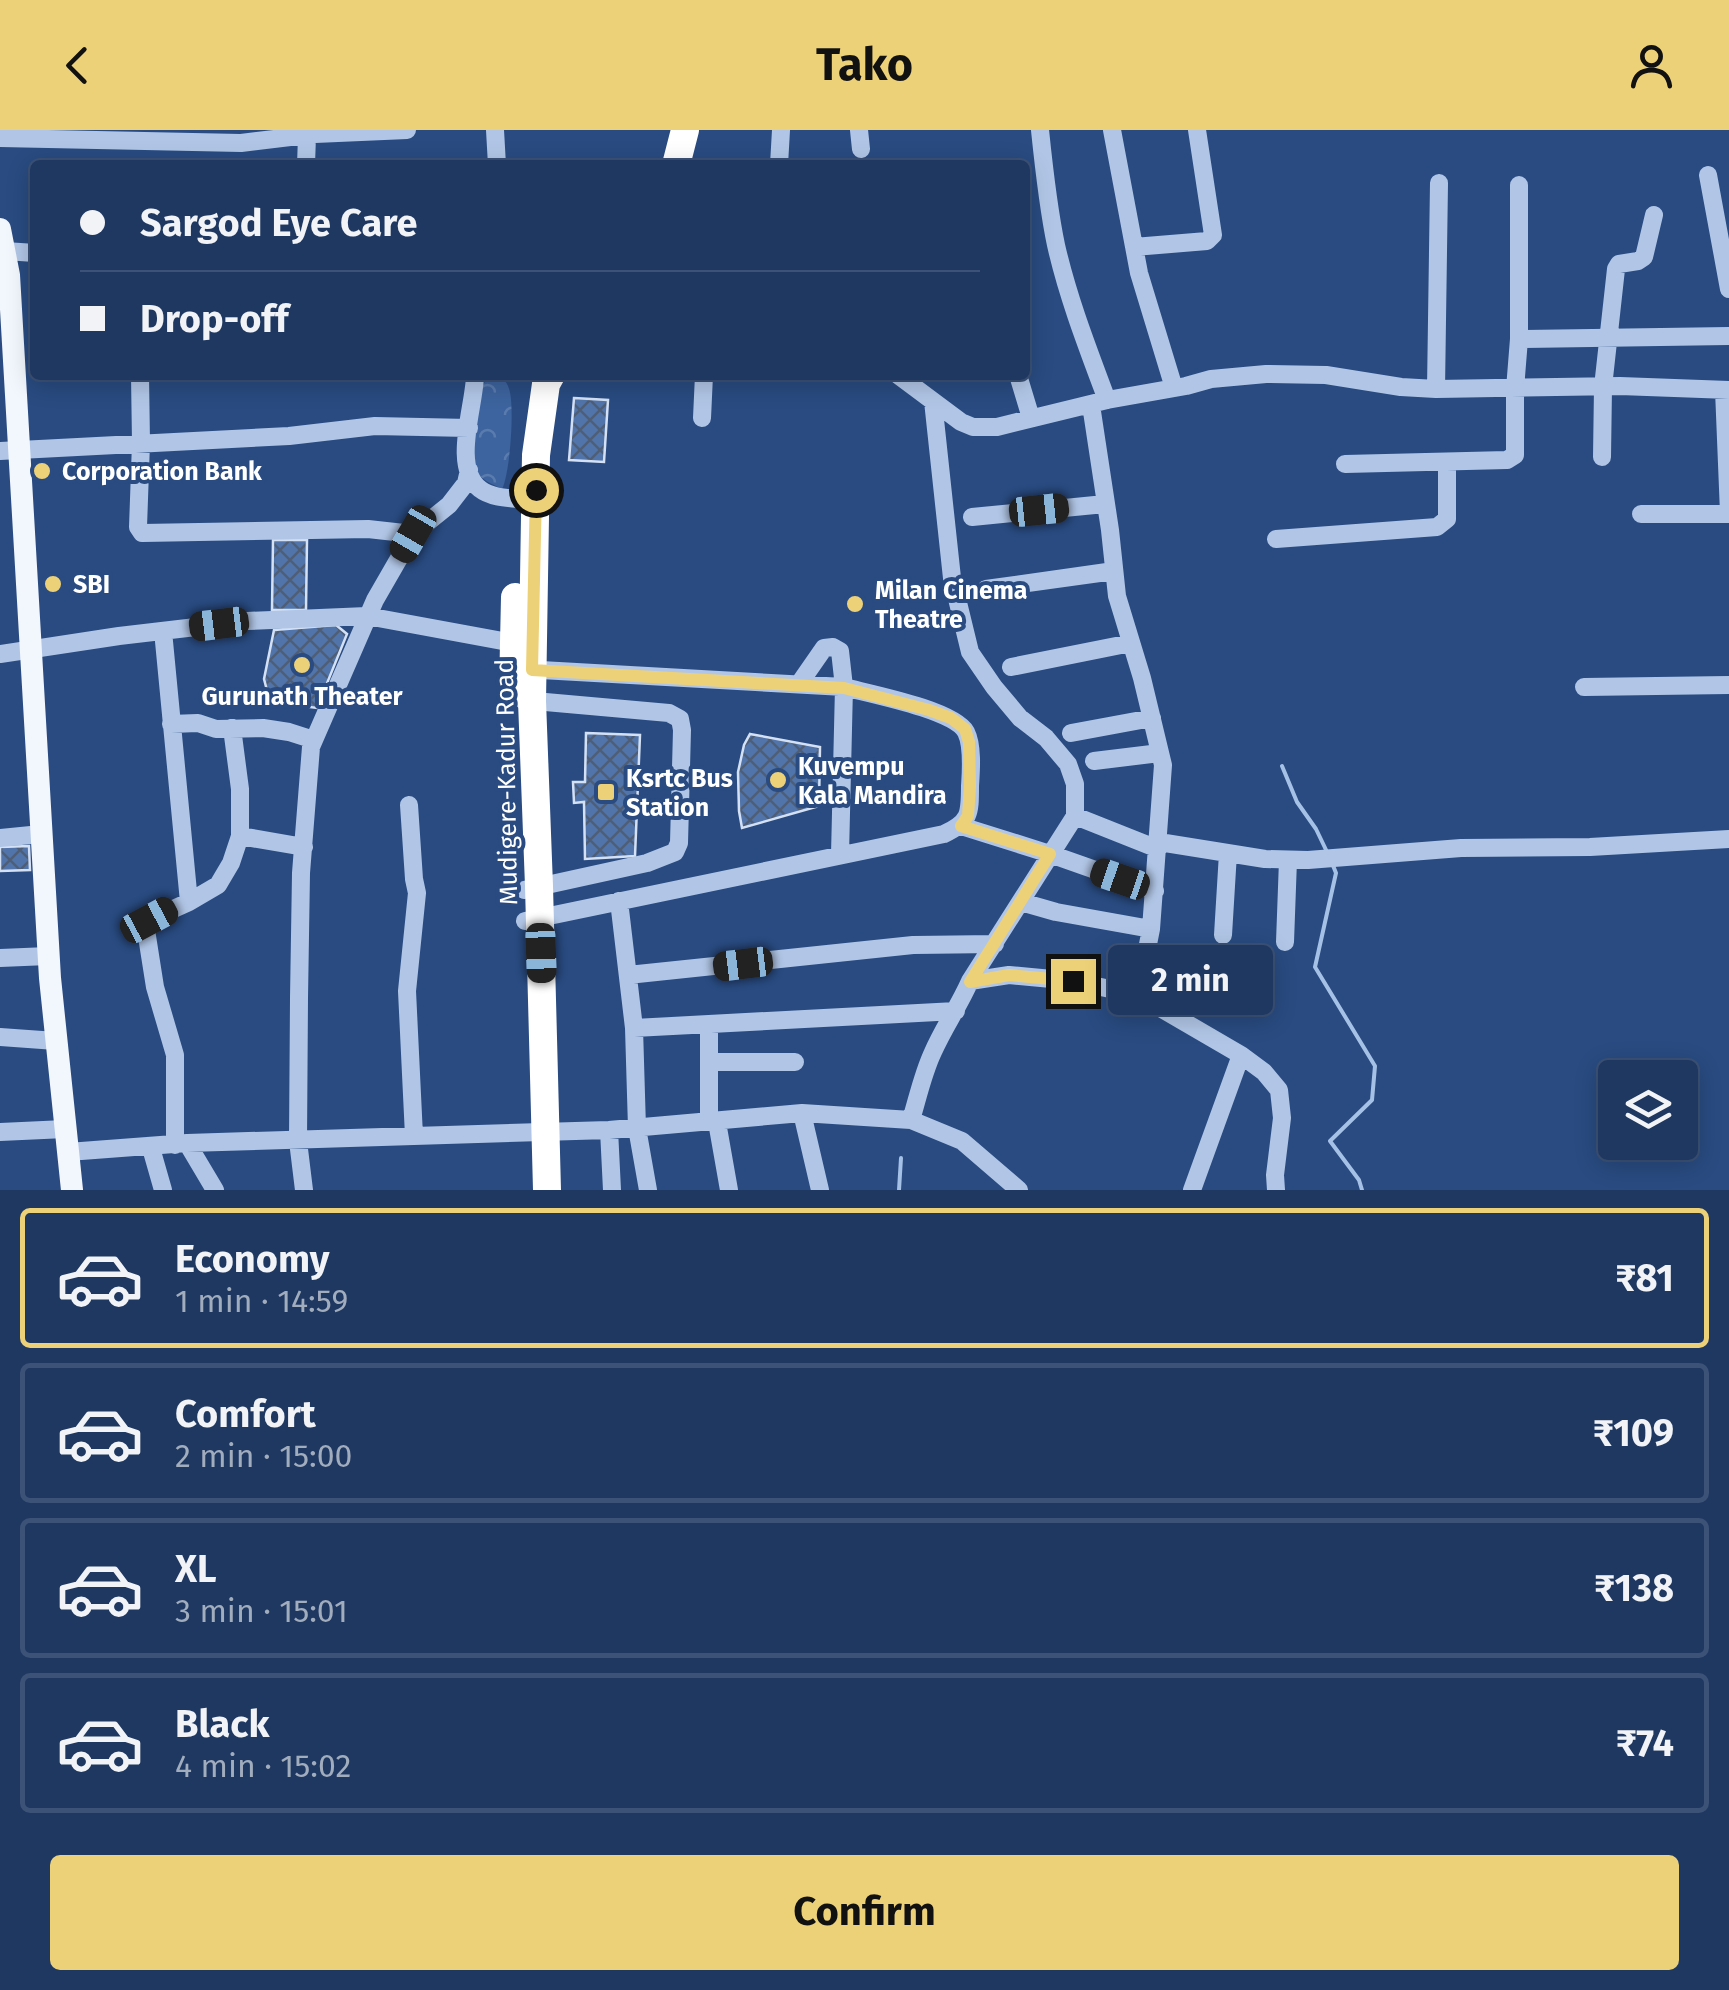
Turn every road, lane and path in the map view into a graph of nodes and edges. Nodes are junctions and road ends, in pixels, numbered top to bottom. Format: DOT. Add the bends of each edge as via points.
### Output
graph roads {
  1 [pos="407,130"];
  2 [pos="495,130"];
  3 [pos="685,130"];
  4 [pos="701,130"];
  5 [pos="781,130"];
  6 [pos="1040,130"];
  7 [pos="1112,130"];
  8 [pos="1196,130"];
  9 [pos="312,133"];
  10 [pos="189,136"];
  11 [pos="0,138"];
  12 [pos="307,160"];
  13 [pos="496,160"];
  14 [pos="677,160"];
  15 [pos="693,160"];
  16 [pos="779,160"];
  17 [pos="1708,175"];
  18 [pos="1438,182"];
  19 [pos="1520,185"];
  20 [pos="1654,215"];
  21 [pos="1134,248"];
  22 [pos="30,254"];
  23 [pos="4,258"];
  24 [pos="1729,289"];
  25 [pos="1729,336"];
  26 [pos="1610,338"];
  27 [pos="1519,339"];
  28 [pos="140,380"];
  29 [pos="474,380"];
  30 [pos="533,380"];
  31 [pos="548,380"];
  32 [pos="704,380"];
  33 [pos="904,380"];
  34 [pos="1020,380"];
  35 [pos="1603,386"];
  36 [pos="1174,388"];
  37 [pos="1515,388"];
  38 [pos="1436,390"];
  39 [pos="1727,390"];
  40 [pos="933,402"];
  41 [pos="1099,402"];
  42 [pos="702,418"];
  43 [pos="1031,418"];
  44 [pos="468,428"];
  45 [pos="141,443"];
  46 [pos="9,451"];
  47 [pos="1602,457"];
  48 [pos="1447,462"];
  49 [pos="1345,464"];
  50 [pos="469,470"];
  51 [pos="518,499"];
  52 [pos="1106,504"];
  53 [pos="1729,513"];
  54 [pos="1641,514"];
  55 [pos="972,517"];
  56 [pos="413,534"];
  57 [pos="1276,539"];
  58 [pos="1114,571"];
  59 [pos="986,589"];
  60 [pos="367,616"];
  61 [pos="163,631"];
  62 [pos="1131,643"];
  63 [pos="31,650"];
  64 [pos="0,654"];
  65 [pos="520,661"];
  66 [pos="1012,667"];
  67 [pos="799,684"];
  68 [pos="1729,685"];
  69 [pos="1584,687"];
  70 [pos="844,688"];
  71 [pos="522,700"];
  72 [pos="1152,718"];
  73 [pos="172,724"];
  74 [pos="232,728"];
  75 [pos="1070,733"];
  76 [pos="314,740"];
  77 [pos="1160,753"];
  78 [pos="1094,761"];
  79 [pos="409,805"];
  80 [pos="1075,816"];
  81 [pos="961,826"];
  82 [pos="41,834"];
  83 [pos="240,836"];
  84 [pos="0,838"];
  85 [pos="1729,839"];
  86 [pos="1159,845"];
  87 [pos="304,847"];
  88 [pos="1228,853"];
  89 [pos="1050,854"];
  90 [pos="840,855"];
  91 [pos="1288,860"];
  92 [pos="532,888"];
  93 [pos="1155,891"];
  94 [pos="620,901"];
  95 [pos="189,902"];
  96 [pos="1021,902"];
  97 [pos="532,919"];
  98 [pos="1152,929"];
  99 [pos="1223,935"];
  100 [pos="1285,942"];
  101 [pos="995,944"];
  102 [pos="48,956"];
  103 [pos="0,958"];
  104 [pos="628,976"];
  105 [pos="970,982"];
  106 [pos="1138,996"];
  107 [pos="956,1011"];
  108 [pos="709,1024"];
  109 [pos="634,1028"];
  110 [pos="0,1037"];
  111 [pos="56,1041"];
  112 [pos="1240,1056"];
  113 [pos="709,1062"];
  114 [pos="795,1062"];
  115 [pos="802,1112"];
  116 [pos="910,1120"];
  117 [pos="713,1122"];
  118 [pos="637,1128"];
  119 [pos="609,1130"];
  120 [pos="0,1132"];
  121 [pos="537,1133"];
  122 [pos="414,1136"];
  123 [pos="66,1141"];
  124 [pos="298,1141"];
  125 [pos="181,1144"];
  126 [pos="150,1148"];
  127 [pos="1016,1189"];
  128 [pos="72,1190"];
  129 [pos="163,1190"];
  130 [pos="215,1190"];
  131 [pos="304,1190"];
  132 [pos="531,1190"];
  133 [pos="547,1190"];
  134 [pos="612,1190"];
  135 [pos="648,1190"];
  136 [pos="729,1190"];
  137 [pos="820,1190"];
  138 [pos="1192,1190"];
  139 [pos="1276,1190"];
  1 -- 9 [label="street"];
  2 -- 13 [label="street"];
  3 -- 14 [label="highway"];
  4 -- 15 [label="highway"];
  5 -- 16 [label="street"];
  6 -- 41 [label="street" via="1057,248"];
  7 -- 21 [label="street"];
  8 -- 21 [label="street" via="1213,235"];
  9 -- 10 [label="street" via="242,142"];
  9 -- 12 [label="street"];
  10 -- 11 [label="street"];
  17 -- 24 [label="street"];
  18 -- 38 [label="street"];
  19 -- 27 [label="street"];
  20 -- 26 [label="street" via="1644,257 1616,269"];
  21 -- 36 [label="street"];
  22 -- 23 [label="street"];
  23 -- 46 [label="main road"];
  25 -- 26 [label="street"];
  26 -- 27 [label="street"];
  26 -- 35 [label="street"];
  27 -- 37 [label="street"];
  28 -- 45 [label="street"];
  29 -- 44 [label="street"];
  30 -- 51 [label="highway, Mudigere-Kadur Road"];
  31 -- 65 [label="highway, Mudigere-Kadur Road"];
  32 -- 42 [label="street"];
  33 -- 40 [label="street"];
  34 -- 43 [label="street"];
  35 -- 37 [label="street"];
  35 -- 39 [label="street"];
  35 -- 47 [label="street"];
  36 -- 38 [label="street" via="1266,374"];
  36 -- 41 [label="street"];
  37 -- 38 [label="street"];
  37 -- 48 [label="street" via="1512,458"];
  39 -- 53 [label="street"];
  40 -- 43 [label="street" via="972,427"];
  40 -- 80 [label="street" via="952,578 970,652 1020,718 1068,764"];
  41 -- 43 [label="street"];
  41 -- 52 [label="street"];
  44 -- 45 [label="street" via="375,426"];
  44 -- 50 [label="street"];
  45 -- 46 [label="street"];
  45 -- 56 [label="street" via="142,533"];
  46 -- 63 [label="main road"];
  48 -- 49 [label="street"];
  48 -- 57 [label="street" via="1443,525"];
  50 -- 51 [label="street" via="480,489"];
  50 -- 56 [label="street" via="450,505"];
  51 -- 65 [label="highway, Mudigere-Kadur Road"];
  52 -- 55 [label="street"];
  52 -- 58 [label="street"];
  53 -- 54 [label="street"];
  56 -- 60 [label="street"];
  58 -- 59 [label="street"];
  58 -- 62 [label="street"];
  60 -- 61 [label="street"];
  60 -- 65 [label="street"];
  60 -- 76 [label="street"];
  61 -- 63 [label="street"];
  61 -- 73 [label="street"];
  62 -- 66 [label="street"];
  62 -- 72 [label="street"];
  63 -- 64 [label="street"];
  63 -- 82 [label="main road"];
  65 -- 67 [label="street"];
  65 -- 71 [label="highway, Mudigere-Kadur Road"];
  67 -- 70 [label="street"];
  67 -- 70 [label="street" via="824,648 833,647 840,651"];
  68 -- 69 [label="street"];
  70 -- 81 [label="street" via="929,710 965,729 970,786"];
  70 -- 90 [label="street"];
  71 -- 92 [label="highway, Mudigere-Kadur Road"];
  71 -- 92 [label="street" via="669,713 680,719 682,730 675,852"];
  72 -- 75 [label="street"];
  72 -- 77 [label="street"];
  73 -- 74 [label="street"];
  73 -- 95 [label="street"];
  74 -- 76 [label="street"];
  74 -- 83 [label="street"];
  76 -- 87 [label="street"];
  77 -- 78 [label="street"];
  77 -- 86 [label="street"];
  79 -- 122 [label="street" via="418,893 407,991"];
  80 -- 86 [label="street"];
  80 -- 89 [label="street"];
  81 -- 89 [label="street"];
  81 -- 90 [label="street"];
  82 -- 84 [label="street"];
  82 -- 102 [label="main road"];
  83 -- 87 [label="street"];
  83 -- 95 [label="street" via="218,884"];
  85 -- 91 [label="street"];
  86 -- 88 [label="street"];
  86 -- 93 [label="street"];
  87 -- 124 [label="street"];
  88 -- 91 [label="street"];
  88 -- 99 [label="street"];
  89 -- 93 [label="street"];
  89 -- 96 [label="street"];
  90 -- 94 [label="street"];
  91 -- 100 [label="street"];
  92 -- 97 [label="highway, Mudigere-Kadur Road"];
  93 -- 98 [label="street"];
  94 -- 97 [label="street"];
  94 -- 104 [label="street"];
  95 -- 125 [label="street" via="146,925 175,1056"];
  96 -- 98 [label="street"];
  96 -- 101 [label="street"];
  97 -- 121 [label="highway, Mudigere-Kadur Road"];
  98 -- 106 [label="street"];
  101 -- 104 [label="street" via="913,945"];
  101 -- 105 [label="street"];
  102 -- 103 [label="street"];
  102 -- 111 [label="main road"];
  104 -- 109 [label="street"];
  105 -- 106 [label="street" via="1009,975"];
  105 -- 107 [label="street"];
  106 -- 112 [label="street"];
  107 -- 108 [label="street"];
  107 -- 116 [label="street" via="930,1056"];
  108 -- 109 [label="street"];
  108 -- 113 [label="street"];
  109 -- 118 [label="street"];
  110 -- 111 [label="street"];
  111 -- 123 [label="main road"];
  112 -- 138 [label="street"];
  112 -- 139 [label="street" via="1279,1090"];
  113 -- 114 [label="street"];
  113 -- 117 [label="street"];
  115 -- 116 [label="street"];
  115 -- 117 [label="street"];
  115 -- 137 [label="street"];
  116 -- 127 [label="street" via="962,1141"];
  117 -- 118 [label="street"];
  117 -- 136 [label="street"];
  118 -- 119 [label="street"];
  118 -- 135 [label="street"];
  119 -- 121 [label="street"];
  119 -- 134 [label="street"];
  120 -- 123 [label="street"];
  121 -- 122 [label="street"];
  121 -- 132 [label="highway, Mudigere-Kadur Road"];
  121 -- 133 [label="highway, Mudigere-Kadur Road"];
  122 -- 124 [label="street"];
  123 -- 126 [label="street"];
  123 -- 128 [label="main road"];
  124 -- 125 [label="street"];
  124 -- 131 [label="street"];
  125 -- 126 [label="street"];
  125 -- 130 [label="street"];
  126 -- 129 [label="street"];
}
